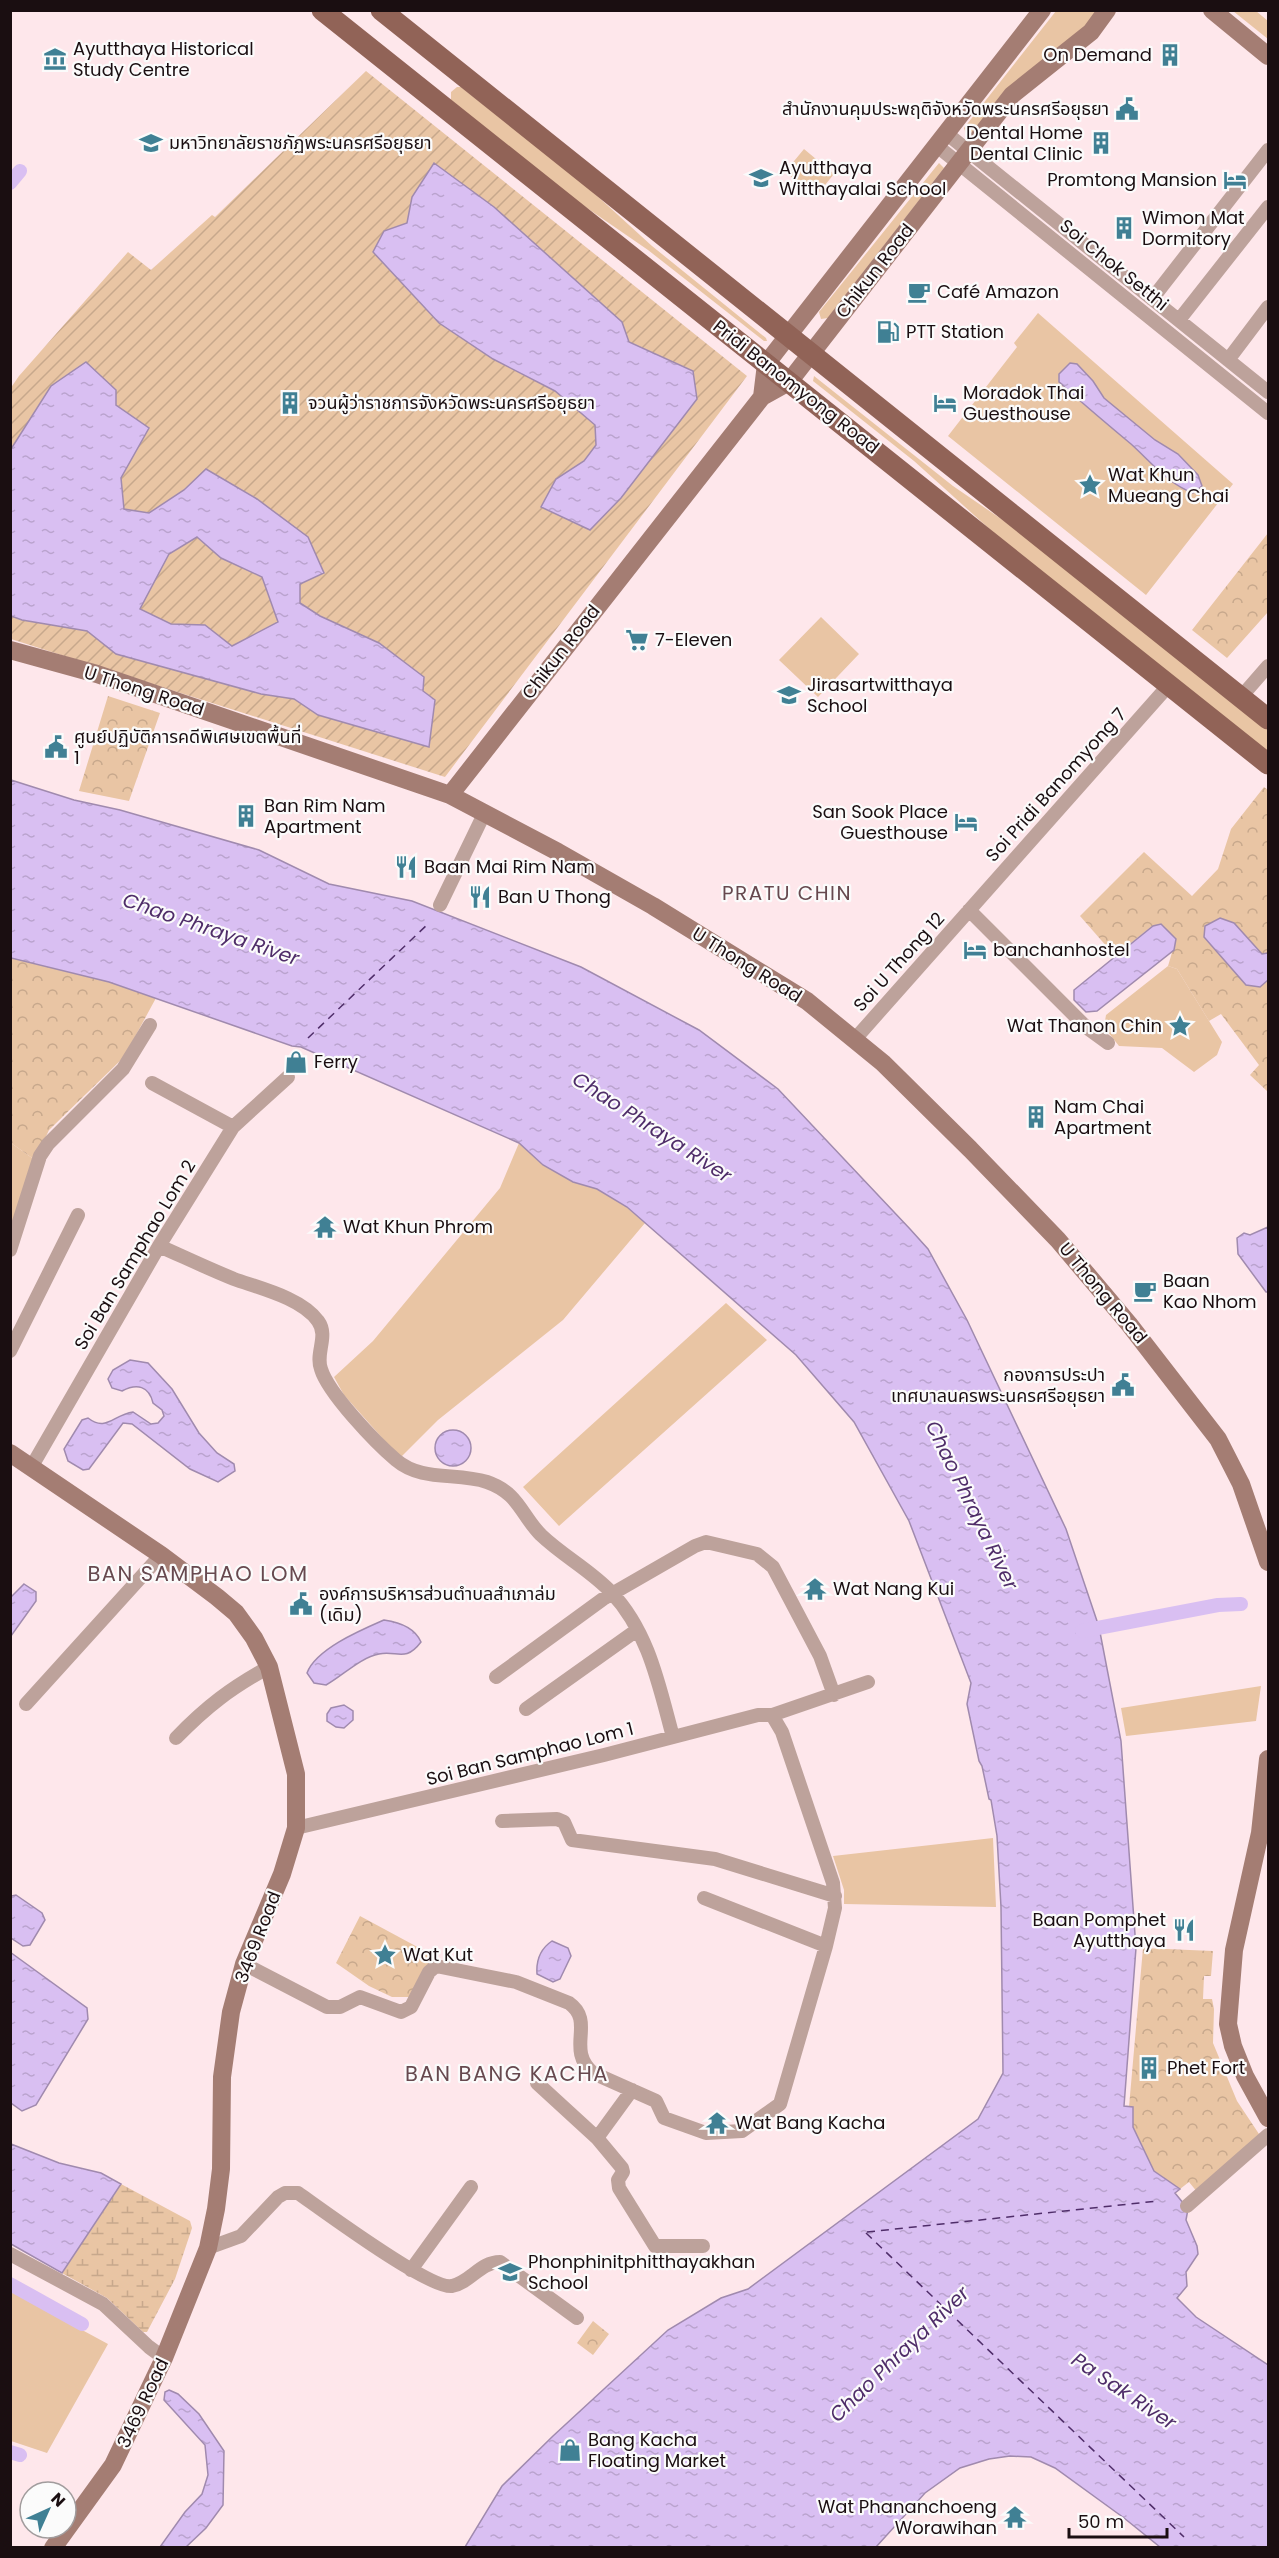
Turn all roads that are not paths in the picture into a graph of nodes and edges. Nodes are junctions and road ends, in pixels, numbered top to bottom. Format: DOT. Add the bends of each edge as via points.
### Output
graph roads {
  1 [pos="322,10"];
  2 [pos="372,10"];
  3 [pos="381,10"];
  4 [pos="1042,10"];
  5 [pos="1107,10"];
  6 [pos="1212,10"];
  7 [pos="351,33"];
  8 [pos="1269,56"];
  9 [pos="460,75"];
  10 [pos="437,102"];
  11 [pos="941,139"];
  12 [pos="1269,150"];
  13 [pos="964,157"];
  14 [pos="1264,212"];
  15 [pos="1152,299"];
  16 [pos="1269,308"];
  17 [pos="1179,320"];
  18 [pos="788,336"];
  19 [pos="811,353"];
  20 [pos="1228,360"];
  21 [pos="766,364"];
  22 [pos="789,381"];
  23 [pos="1269,392"];
  24 [pos="762,397"];
  25 [pos="1269,413"];
  26 [pos="10,650"];
  27 [pos="1269,666"];
  28 [pos="1169,685"];
  29 [pos="1241,697"];
  30 [pos="1269,718"];
  31 [pos="1269,764"];
  32 [pos="450,795"];
  33 [pos="484,814"];
  34 [pos="440,905"];
  35 [pos="969,910"];
  36 [pos="150,1025"];
  37 [pos="855,1039"];
  38 [pos="1108,1043"];
  39 [pos="288,1077"];
  40 [pos="152,1083"];
  41 [pos="233,1127"];
  42 [pos="78,1215"];
  43 [pos="159,1246"];
  44 [pos="10,1250"];
  45 [pos="10,1351"];
  46 [pos="10,1453"];
  47 [pos="32,1466"];
  48 [pos="161,1555"];
  49 [pos="1269,1562"];
  50 [pos="613,1593"];
  51 [pos="637,1630"];
  52 [pos="269,1667"];
  53 [pos="496,1677"];
  54 [pos="868,1682"];
  55 [pos="834,1695"];
  56 [pos="26,1704"];
  57 [pos="526,1709"];
  58 [pos="772,1715"];
  59 [pos="673,1737"];
  60 [pos="176,1738"];
  61 [pos="1269,1759"];
  62 [pos="502,1821"];
  63 [pos="296,1828"];
  64 [pos="1264,1833"];
  65 [pos="835,1896"];
  66 [pos="704,1898"];
  67 [pos="826,1946"];
  68 [pos="244,1964"];
  69 [pos="537,2083"];
  70 [pos="632,2090"];
  71 [pos="1269,2118"];
  72 [pos="1269,2135"];
  73 [pos="597,2138"];
  74 [pos="471,2187"];
  75 [pos="1187,2206"];
  76 [pos="703,2246"];
  77 [pos="208,2248"];
  78 [pos="10,2254"];
  79 [pos="411,2270"];
  80 [pos="577,2318"];
  81 [pos="164,2358"];
  82 [pos="53,2547"];
  1 -- 7 [label="main road, Pridi Banomyong Road"];
  2 -- 7 [label="main road" via="363,28"];
  3 -- 9 [label="main road, Pridi Banomyong Road"];
  4 -- 11 [label="main road, Chikun Road"];
  5 -- 13 [label="main road, Chikun Road" via="1091,32 1012,95"];
  6 -- 8 [label="main road"];
  7 -- 10 [label="main road, Pridi Banomyong Road"];
  9 -- 10 [label="main road" via="447,81"];
  9 -- 18 [label="main road, Pridi Banomyong Road"];
  10 -- 21 [label="main road, Pridi Banomyong Road"];
  11 -- 13 [label="street, Soi Chok Setthi"];
  11 -- 18 [label="main road, Chikun Road"];
  12 -- 15 [label="street"];
  13 -- 15 [label="street, Soi Chok Setthi"];
  13 -- 19 [label="main road, Chikun Road"];
  13 -- 25 [label="street, Soi Chok Setthi"];
  14 -- 17 [label="street"];
  15 -- 17 [label="street, Soi Chok Setthi"];
  16 -- 20 [label="street"];
  17 -- 20 [label="street, Soi Chok Setthi"];
  18 -- 19 [label="main road, Pridi Banomyong Road"];
  18 -- 21 [label="main road, Chikun Road"];
  19 -- 22 [label="main road, Chikun Road"];
  19 -- 29 [label="main road, Pridi Banomyong Road"];
  20 -- 23 [label="street, Soi Chok Setthi"];
  21 -- 22 [label="main road, Pridi Banomyong Road"];
  21 -- 24 [label="main road"];
  22 -- 24 [label="main road, Chikun Road"];
  22 -- 28 [label="main road, Pridi Banomyong Road"];
  24 -- 32 [label="main road, Chikun Road"];
  26 -- 32 [label="main road, U Thong Road" via="97,674"];
  27 -- 29 [label="street"];
  28 -- 31 [label="main road, Pridi Banomyong Road"];
  28 -- 35 [label="street, Soi Pridi Banomyong 7"];
  29 -- 30 [label="main road, Pridi Banomyong Road"];
  32 -- 33 [label="main road, U Thong Road"];
  33 -- 34 [label="street"];
  33 -- 37 [label="main road, U Thong Road" via="653,906 807,1002"];
  35 -- 37 [label="street, Soi U Thong 12"];
  35 -- 38 [label="street" via="1086,1027"];
  36 -- 44 [label="street" via="123,1069 44,1150"];
  37 -- 49 [label="main road, U Thong Road" via="1058,1240 1190,1400 1218,1439 1241,1484"];
  39 -- 41 [label="street, Soi Ban Samphao Lom 2"];
  40 -- 41 [label="street"];
  41 -- 43 [label="street, Soi Ban Samphao Lom 2"];
  42 -- 45 [label="street"];
  43 -- 47 [label="street, Soi Ban Samphao Lom 2"];
  43 -- 50 [label="street" via="304,1308 324,1330 319,1367 325,1380 396,1460 428,1475 487,1482 505,1492 556,1549"];
  46 -- 47 [label="main road, 3469 Road"];
  47 -- 48 [label="main road, 3469 Road"];
  48 -- 52 [label="main road, 3469 Road" via="236,1613"];
  48 -- 56 [label="street"];
  50 -- 51 [label="street"];
  50 -- 53 [label="street"];
  50 -- 55 [label="street" via="706,1542 757,1554 773,1567 820,1656"];
  51 -- 57 [label="street"];
  51 -- 59 [label="street" via="652,1658"];
  52 -- 60 [label="street" via="205,1708"];
  52 -- 63 [label="main road, 3469 Road" via="296,1774"];
  54 -- 55 [label="street, Soi Ban Samphao Lom 1"];
  55 -- 58 [label="street, Soi Ban Samphao Lom 1"];
  58 -- 59 [label="street, Soi Ban Samphao Lom 1"];
  58 -- 65 [label="street" via="782,1732"];
  59 -- 63 [label="street, Soi Ban Samphao Lom 1"];
  61 -- 64 [label="main road"];
  62 -- 65 [label="street" via="557,1819 564,1822 572,1840 715,1858"];
  63 -- 68 [label="main road, 3469 Road" via="282,1874"];
  64 -- 71 [label="main road" via="1234,1950 1228,2024 1245,2076"];
  65 -- 67 [label="street"];
  66 -- 67 [label="street"];
  67 -- 70 [label="street" via="780,2104 742,2131 706,2133 664,2118 656,2101"];
  68 -- 70 [label="street" via="334,2008 360,1997 407,2011 436,1966 516,1982 577,2008 581,2017 580,2056 585,2066"];
  68 -- 77 [label="main road, 3469 Road" via="224,2055 220,2169"];
  69 -- 73 [label="street"];
  70 -- 73 [label="street"];
  72 -- 75 [label="street"];
  73 -- 76 [label="street" via="622,2168 619,2188 654,2246"];
  74 -- 79 [label="street"];
  77 -- 79 [label="street" via="241,2236 278,2197 297,2193"];
  77 -- 81 [label="main road, 3469 Road"];
  78 -- 81 [label="street" via="103,2304"];
  79 -- 80 [label="street" via="443,2286 452,2286 490,2262 500,2262"];
  81 -- 82 [label="main road, 3469 Road" via="113,2465"];
}
